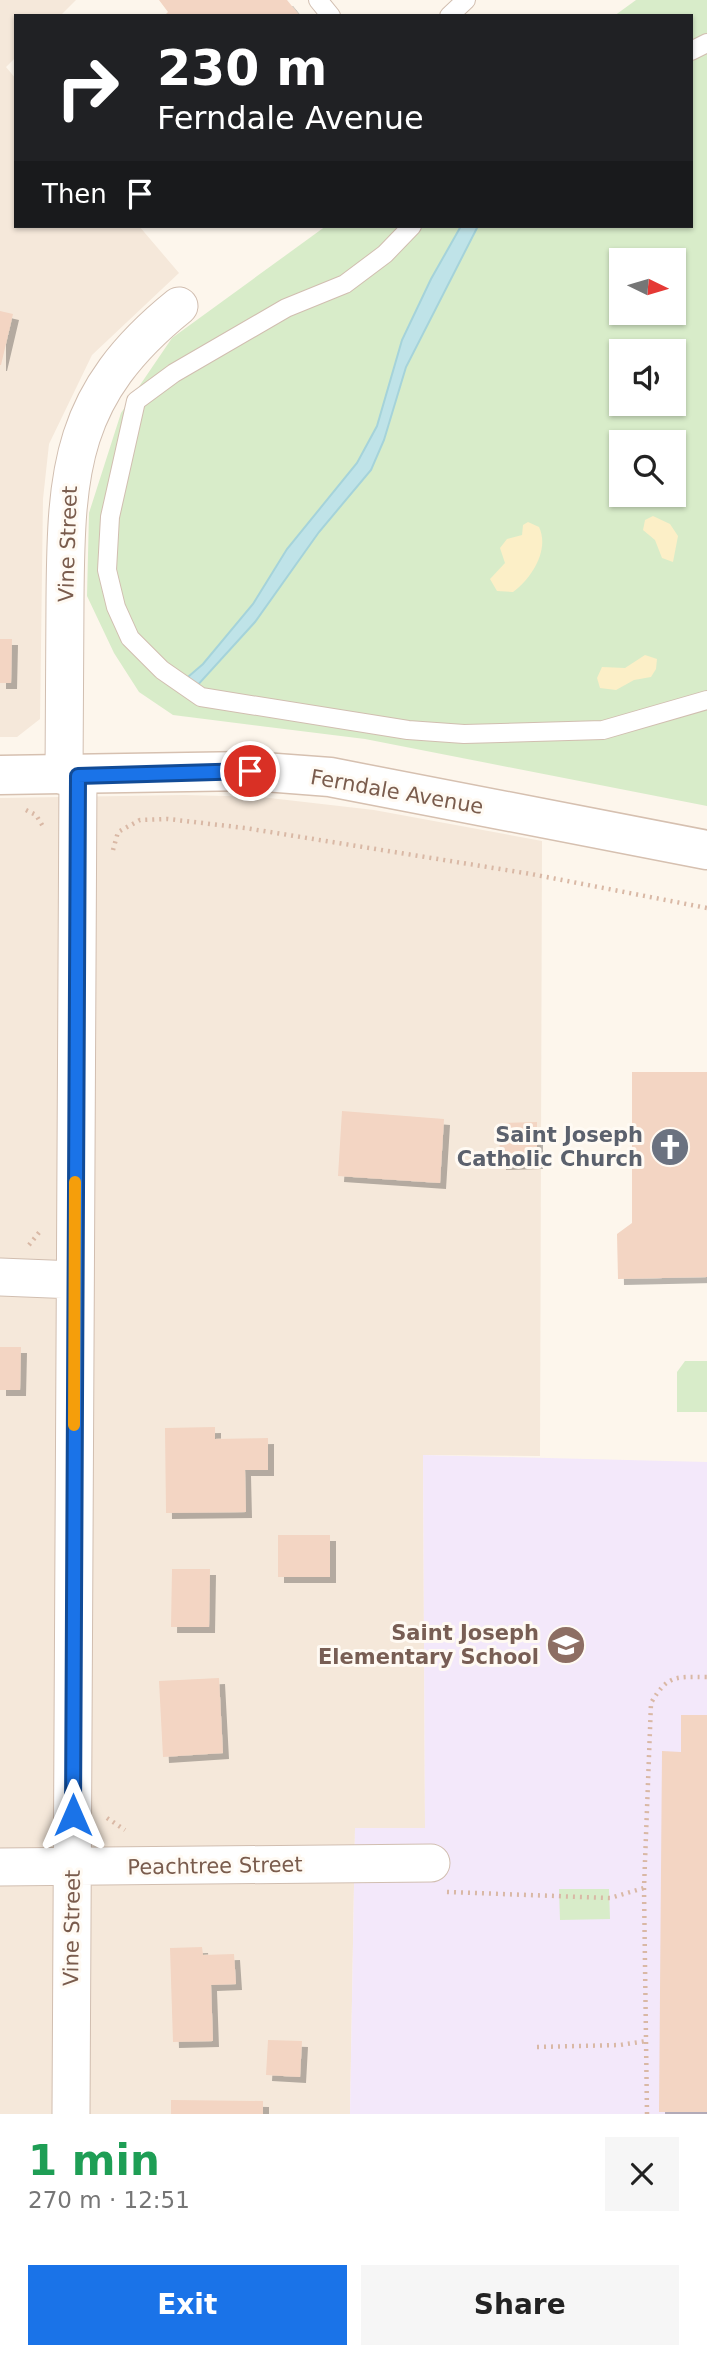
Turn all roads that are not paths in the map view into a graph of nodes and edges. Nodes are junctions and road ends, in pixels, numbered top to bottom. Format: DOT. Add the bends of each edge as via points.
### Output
graph roads {
  1 [pos="318,0"];
  2 [pos="466,0"];
  3 [pos="329,14"];
  4 [pos="451,14"];
  5 [pos="410,228"];
  6 [pos="179,306"];
  7 [pos="707,700"];
  8 [pos="0,775"];
  9 [pos="71,776"];
  10 [pos="707,850"];
  11 [pos="0,1277"];
  12 [pos="75,1280"];
  13 [pos="0,1867"];
  14 [pos="73,1868"];
  15 [pos="433,1877"];
  16 [pos="71,2114"];
  1 -- 3 [label="lane"];
  2 -- 4 [label="lane"];
  5 -- 7 [label="lane" via="345,284 286,308 174,373 136,401 110,517 107,570 130,638 162,670 201,697 408,730 464,734 603,730"];
  6 -- 9 [label="street, Vine Street" via="131,350 105,385 86,422 72,466 66,512"];
  8 -- 9 [label="street, Ferndale Avenue"];
  9 -- 10 [label="street, Ferndale Avenue" via="250,771 330,777"];
  9 -- 12 [label="street, Vine Street"];
  11 -- 12 [label="street"];
  12 -- 14 [label="street, Vine Street"];
  13 -- 14 [label="street, Peachtree Street"];
  14 -- 15 [label="street, Peachtree Street"];
  14 -- 16 [label="street, Vine Street"];
}
